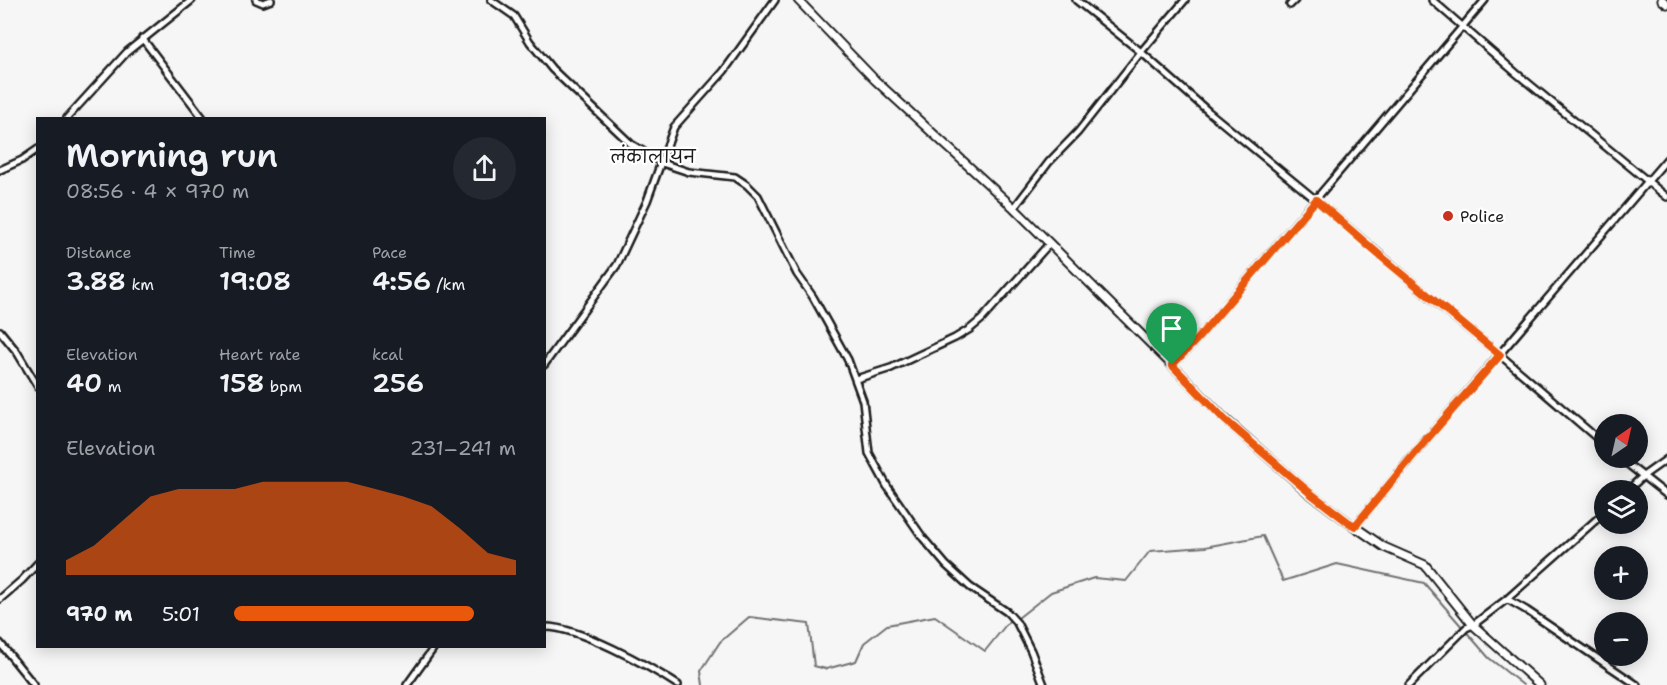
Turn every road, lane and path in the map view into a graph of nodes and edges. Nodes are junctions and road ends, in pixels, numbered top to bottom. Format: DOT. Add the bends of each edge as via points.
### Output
graph roads {
  1 [pos="192,0"];
  2 [pos="256,0"];
  3 [pos="271,0"];
  4 [pos="491,0"];
  5 [pos="775,0"];
  6 [pos="798,0"];
  7 [pos="1076,0"];
  8 [pos="1185,0"];
  9 [pos="1295,0"];
  10 [pos="1432,0"];
  11 [pos="1485,0"];
  12 [pos="1662,0"];
  13 [pos="1667,4"];
  14 [pos="1290,5"];
  15 [pos="1463,27"];
  16 [pos="142,38"];
  17 [pos="1141,52"];
  18 [pos="68,117"];
  19 [pos="202,117"];
  20 [pos="36,150"];
  21 [pos="1667,159"];
  22 [pos="662,163"];
  23 [pos="0,170"];
  24 [pos="1647,181"];
  25 [pos="1667,197"];
  26 [pos="1316,200"];
  27 [pos="1014,208"];
  28 [pos="1049,244"];
  29 [pos="0,331"];
  30 [pos="1500,355"];
  31 [pos="546,362"];
  32 [pos="1172,365"];
  33 [pos="856,379"];
  34 [pos="36,384"];
  35 [pos="1594,436"];
  36 [pos="1667,459"];
  37 [pos="1633,468"];
  38 [pos="1643,476"];
  39 [pos="1639,480"];
  40 [pos="1667,495"];
  41 [pos="1594,522"];
  42 [pos="1355,526"];
  43 [pos="36,565"];
  44 [pos="0,599"];
  45 [pos="1507,599"];
  46 [pos="1473,625"];
  47 [pos="546,627"];
  48 [pos="0,643"];
  49 [pos="434,648"];
  50 [pos="34,685"];
  51 [pos="407,685"];
  52 [pos="678,685"];
  53 [pos="1044,685"];
  54 [pos="1409,685"];
  55 [pos="1540,685"];
  56 [pos="1637,685"];
  1 -- 16 [label="street"];
  2 -- 3 [label="street"];
  4 -- 22 [label="street" via="514,16 552,69 631,144"];
  5 -- 22 [label="street" via="723,71 674,127"];
  6 -- 27 [label="street" via="875,80"];
  7 -- 17 [label="street"];
  8 -- 17 [label="street"];
  9 -- 14 [label="street"];
  10 -- 15 [label="street"];
  11 -- 15 [label="street"];
  12 -- 13 [label="street"];
  15 -- 24 [label="street"];
  15 -- 26 [label="street"];
  16 -- 18 [label="street"];
  16 -- 19 [label="street"];
  17 -- 26 [label="street"];
  17 -- 27 [label="street"];
  20 -- 23 [label="street"];
  21 -- 24 [label="street"];
  22 -- 31 [label="street" via="617,265"];
  22 -- 33 [label="street" via="689,172 735,177 758,196"];
  24 -- 25 [label="street"];
  24 -- 30 [label="street"];
  26 -- 30 [label="street"];
  26 -- 32 [label="street"];
  27 -- 28 [label="street"];
  28 -- 32 [label="street"];
  28 -- 33 [label="street" via="970,329 891,368"];
  29 -- 34 [label="street"];
  30 -- 35 [label="street"];
  30 -- 42 [label="street"];
  32 -- 42 [label="street" via="1225,420"];
  33 -- 53 [label="street" via="863,401 869,453 887,486 946,565 1017,623"];
  36 -- 38 [label="street"];
  37 -- 38 [label="street"];
  38 -- 39 [label="street"];
  38 -- 40 [label="street"];
  41 -- 45 [label="street"];
  42 -- 46 [label="street" via="1384,547 1425,565"];
  43 -- 44 [label="street"];
  45 -- 46 [label="street"];
  45 -- 56 [label="street"];
  46 -- 54 [label="street"];
  46 -- 55 [label="street"];
  47 -- 52 [label="street" via="570,630"];
  48 -- 50 [label="street"];
  49 -- 51 [label="street"];
}
